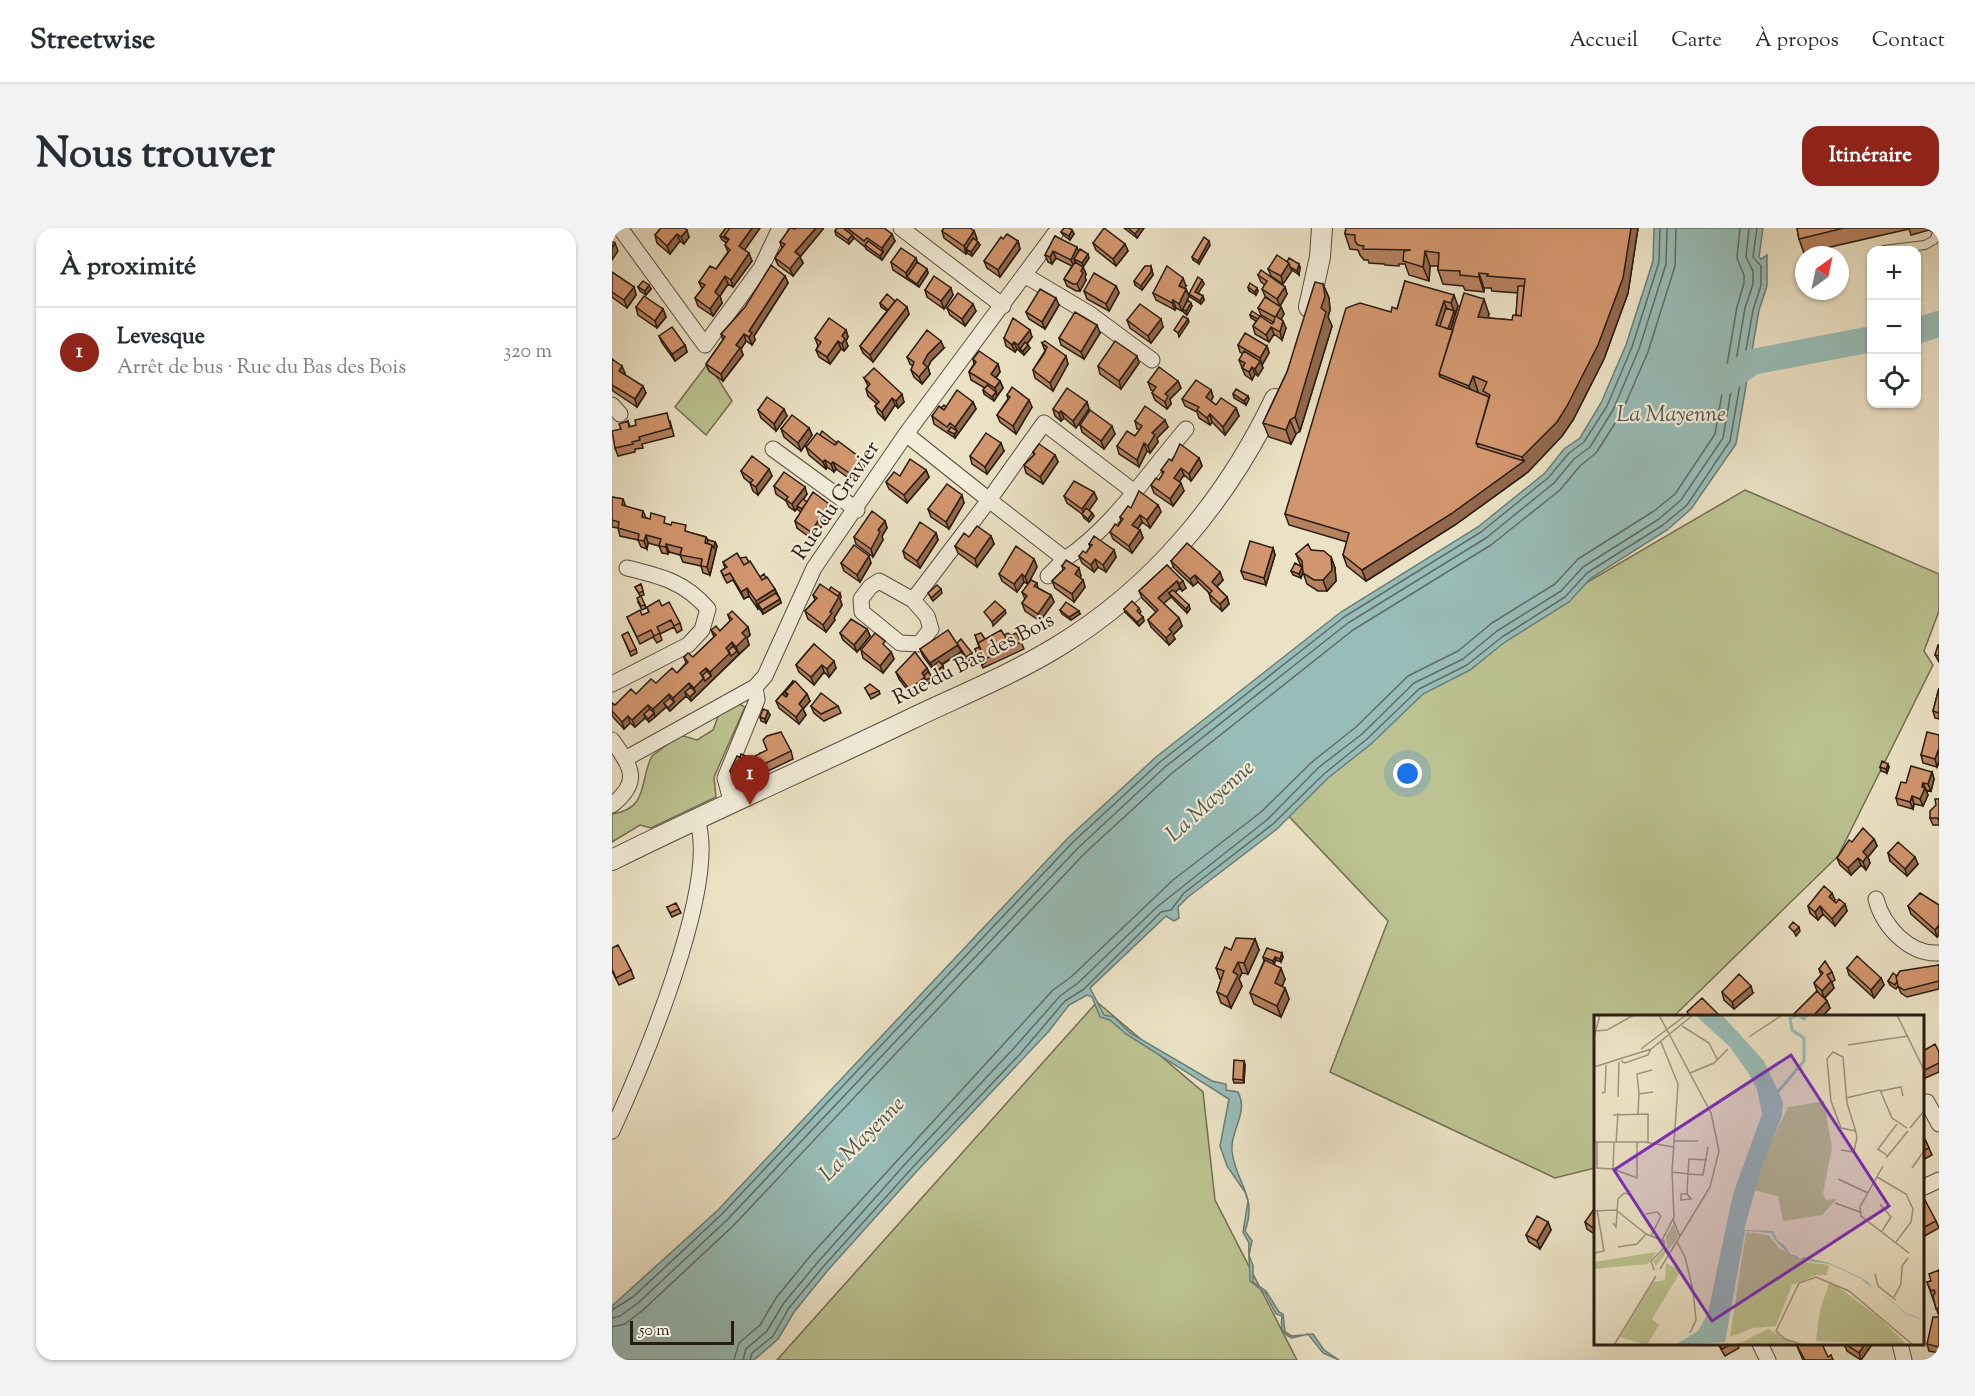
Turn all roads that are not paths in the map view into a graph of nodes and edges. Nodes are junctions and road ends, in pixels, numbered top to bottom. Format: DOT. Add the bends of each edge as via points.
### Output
graph roads {
  1 [pos="620,228"];
  2 [pos="780,228"];
  3 [pos="901,228"];
  4 [pos="1059,228"];
  5 [pos="1322,228"];
  6 [pos="1939,228"];
  7 [pos="1911,246"];
  8 [pos="1026,276"];
  9 [pos="1004,306"];
  10 [pos="1305,324"];
  11 [pos="1152,360"];
  12 [pos="1284,382"];
  13 [pos="1186,429"];
  14 [pos="906,434"];
  15 [pos="773,449"];
  16 [pos="1134,491"];
  17 [pos="989,500"];
  18 [pos="857,510"];
  19 [pos="1065,559"];
  20 [pos="627,568"];
  21 [pos="1048,576"];
  22 [pos="913,600"];
  23 [pos="612,684"];
  24 [pos="755,687"];
  25 [pos="612,741"];
  26 [pos="625,759"];
  27 [pos="732,804"];
  28 [pos="612,805"];
  29 [pos="697,820"];
  30 [pos="612,860"];
  31 [pos="1876,899"];
  32 [pos="1939,953"];
  33 [pos="1927,1102"];
  34 [pos="1939,1124"];
  35 [pos="612,1131"];
  36 [pos="1939,1180"];
  37 [pos="1924,1188"];
  38 [pos="1760,1345"];
  39 [pos="1900,1345"];
  40 [pos="1768,1360"];
  41 [pos="1904,1360"];
  1 -- 2 [label="street" via="705,345 761,268"];
  3 -- 9 [label="street"];
  4 -- 8 [label="street, Rue du Gravier"];
  5 -- 10 [label="street" via="1320,257"];
  6 -- 7 [label="lane" via="1934,240"];
  8 -- 9 [label="street, Rue du Gravier"];
  8 -- 11 [label="street" via="1090,314"];
  9 -- 14 [label="street, Rue du Gravier"];
  12 -- 27 [label="street, Rue du Bas des Bois" via="1223,491 1172,555 1097,619 1046,654"];
  13 -- 16 [label="street"];
  14 -- 17 [label="street"];
  14 -- 18 [label="street, Rue du Gravier"];
  15 -- 18 [label="street"];
  16 -- 17 [label="street" via="1044,423"];
  16 -- 19 [label="street" via="1079,551"];
  17 -- 19 [label="street"];
  17 -- 22 [label="street"];
  18 -- 24 [label="street, Rue du Gravier" via="814,568 774,659"];
  19 -- 21 [label="street"];
  20 -- 23 [label="street" via="662,576 694,592 708,609 702,630 688,645"];
  22 -- 22 [label="street" via="927,616 931,629 919,644 900,644 862,612 861,600 879,581"];
  24 -- 26 [label="street, Rue du Gravier"];
  24 -- 27 [label="street" via="756,700 725,778"];
  25 -- 26 [label="street"];
  26 -- 28 [label="street" via="631,783 626,794"];
  27 -- 29 [label="street, Rue du Bas des Bois"];
  29 -- 30 [label="street, Rue du Bas des Bois"];
  29 -- 35 [label="street" via="701,852 689,927 673,980"];
  31 -- 32 [label="street" via="1885,922 1917,951"];
  33 -- 34 [label="street"];
  36 -- 37 [label="street"];
  38 -- 40 [label="street"];
  39 -- 41 [label="street"];
}
